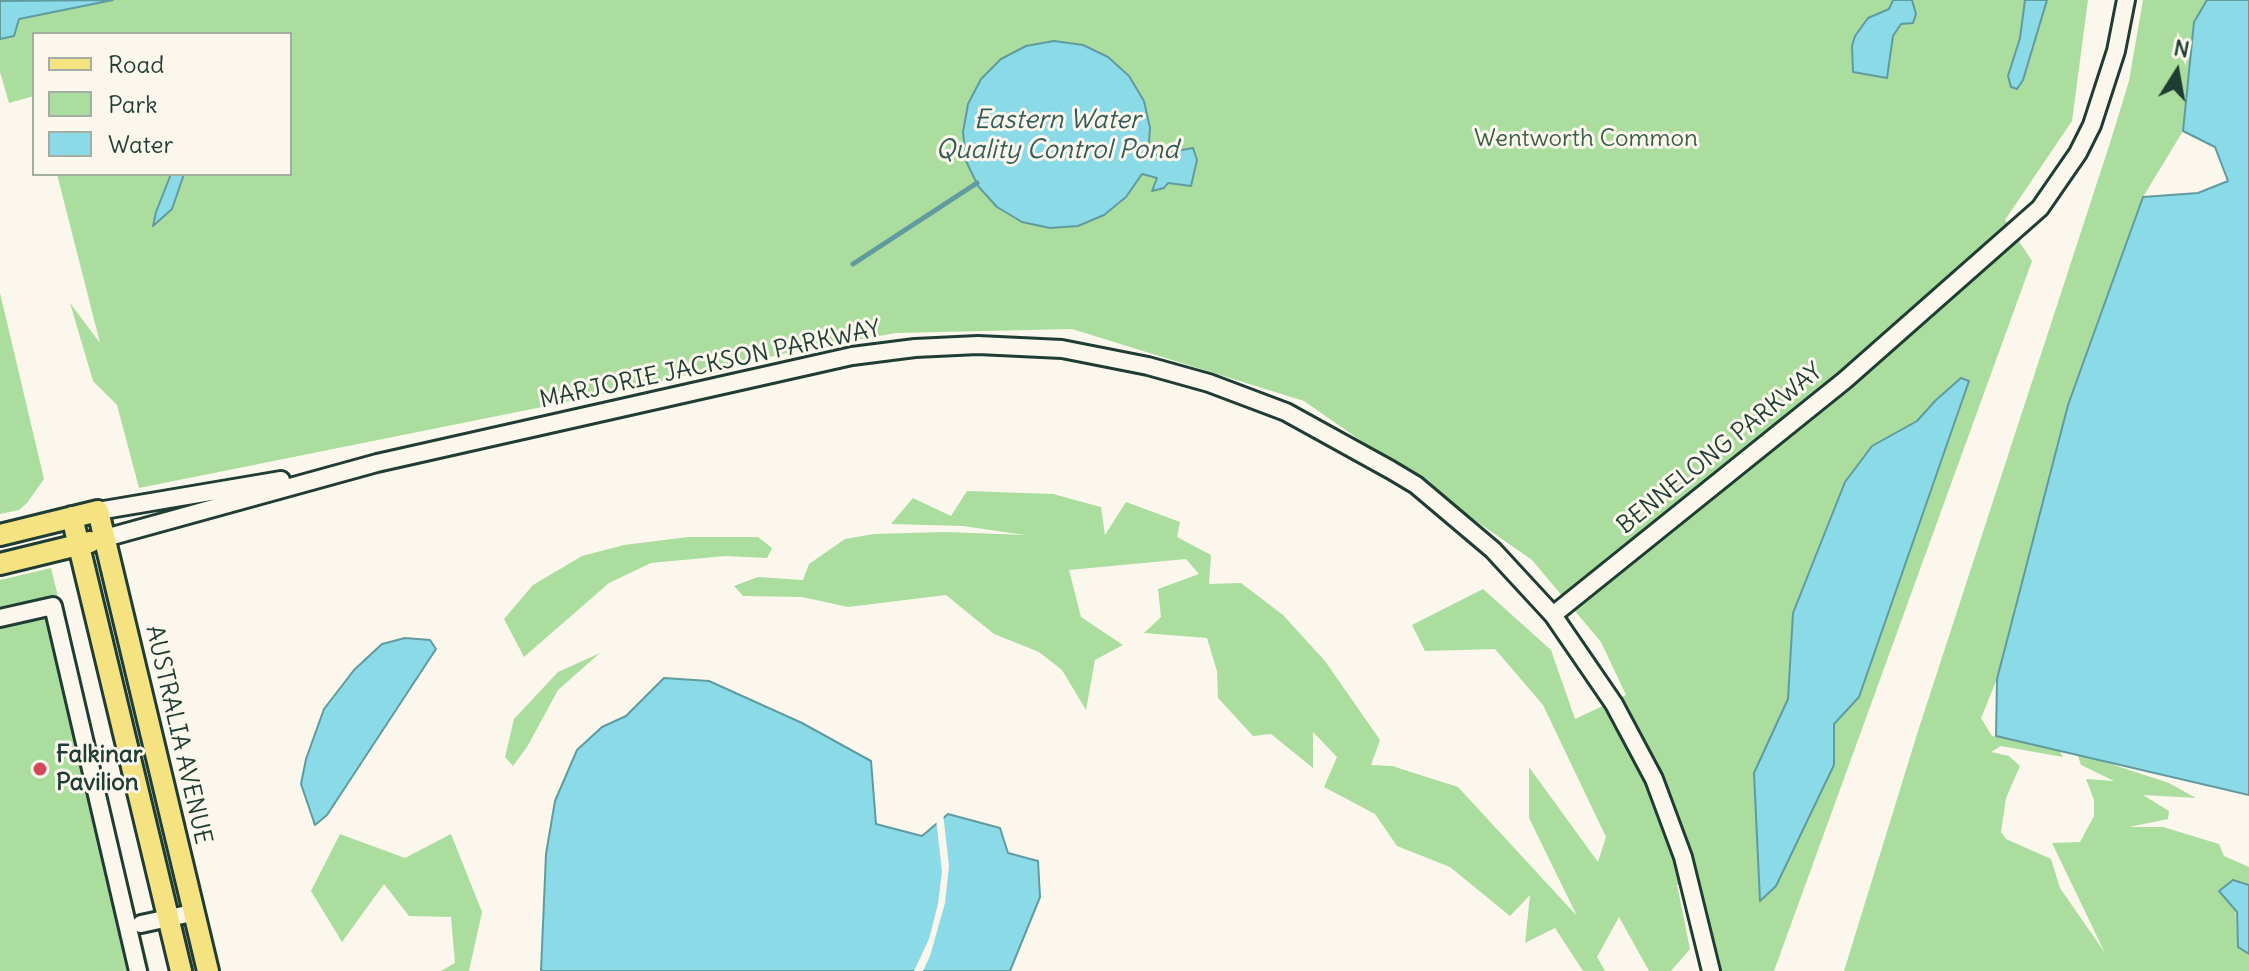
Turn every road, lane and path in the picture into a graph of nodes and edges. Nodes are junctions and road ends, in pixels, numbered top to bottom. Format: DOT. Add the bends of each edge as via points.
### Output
graph roads {
  1 [pos="2126,0"];
  2 [pos="377,463"];
  3 [pos="98,511"];
  4 [pos="72,517"];
  5 [pos="0,535"];
  6 [pos="105,538"];
  7 [pos="79,545"];
  8 [pos="0,564"];
  9 [pos="1553,615"];
  10 [pos="0,618"];
  11 [pos="192,913"];
  12 [pos="168,919"];
  13 [pos="134,926"];
  14 [pos="138,971"];
  15 [pos="181,971"];
  16 [pos="208,971"];
  17 [pos="1711,971"];
  1 -- 9 [label="street, BENNELONG PARKWAY" via="2092,125 2040,208 1845,380"];
  2 -- 3 [label="street, MARJORIE JACKSON PARKWAY"];
  2 -- 6 [label="street, MARJORIE JACKSON PARKWAY"];
  2 -- 9 [label="street, MARJORIE JACKSON PARKWAY" via="852,356 978,345 1062,349 1209,383 1286,412 1349,446 1416,485 1455,517"];
  3 -- 4 [label="main road"];
  3 -- 6 [label="main road, AUSTRALIA AVENUE"];
  4 -- 5 [label="main road"];
  4 -- 7 [label="main road"];
  6 -- 7 [label="main road"];
  6 -- 11 [label="main road, AUSTRALIA AVENUE"];
  7 -- 8 [label="main road"];
  7 -- 12 [label="main road"];
  9 -- 17 [label="street" via="1614,704 1654,779 1683,857"];
  10 -- 13 [label="street" via="53,606"];
  11 -- 12 [label="street"];
  11 -- 16 [label="main road, AUSTRALIA AVENUE"];
  12 -- 13 [label="street"];
  12 -- 15 [label="main road"];
  13 -- 14 [label="street"];
}
